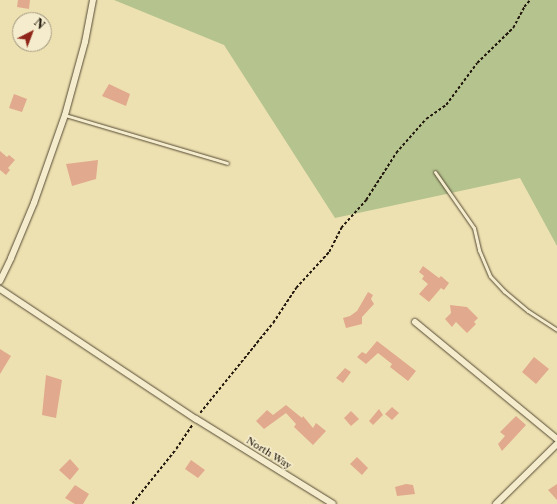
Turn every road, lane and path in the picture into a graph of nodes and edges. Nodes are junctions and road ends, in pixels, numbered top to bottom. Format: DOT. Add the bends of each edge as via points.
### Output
graph roads {
  1 [pos="92,0"];
  2 [pos="530,0"];
  3 [pos="65,115"];
  4 [pos="227,164"];
  5 [pos="435,172"];
  6 [pos="0,281"];
  7 [pos="0,289"];
  8 [pos="415,322"];
  9 [pos="557,330"];
  10 [pos="196,419"];
  11 [pos="557,439"];
  12 [pos="557,444"];
  13 [pos="132,504"];
  14 [pos="332,504"];
  15 [pos="496,504"];
  1 -- 3 [label="street" via="85,42"];
  2 -- 10 [label="path" via="513,28 478,63 446,105 426,120 396,153 366,200 341,228 329,252 296,288 273,323"];
  3 -- 4 [label="lane"];
  3 -- 6 [label="street" via="34,203"];
  5 -- 9 [label="lane" via="474,228 479,250 490,276 528,311"];
  7 -- 10 [label="street, North Way"];
  8 -- 11 [label="street"];
  10 -- 13 [label="path" via="176,449"];
  10 -- 14 [label="street, North Way"];
  12 -- 15 [label="street"];
}
